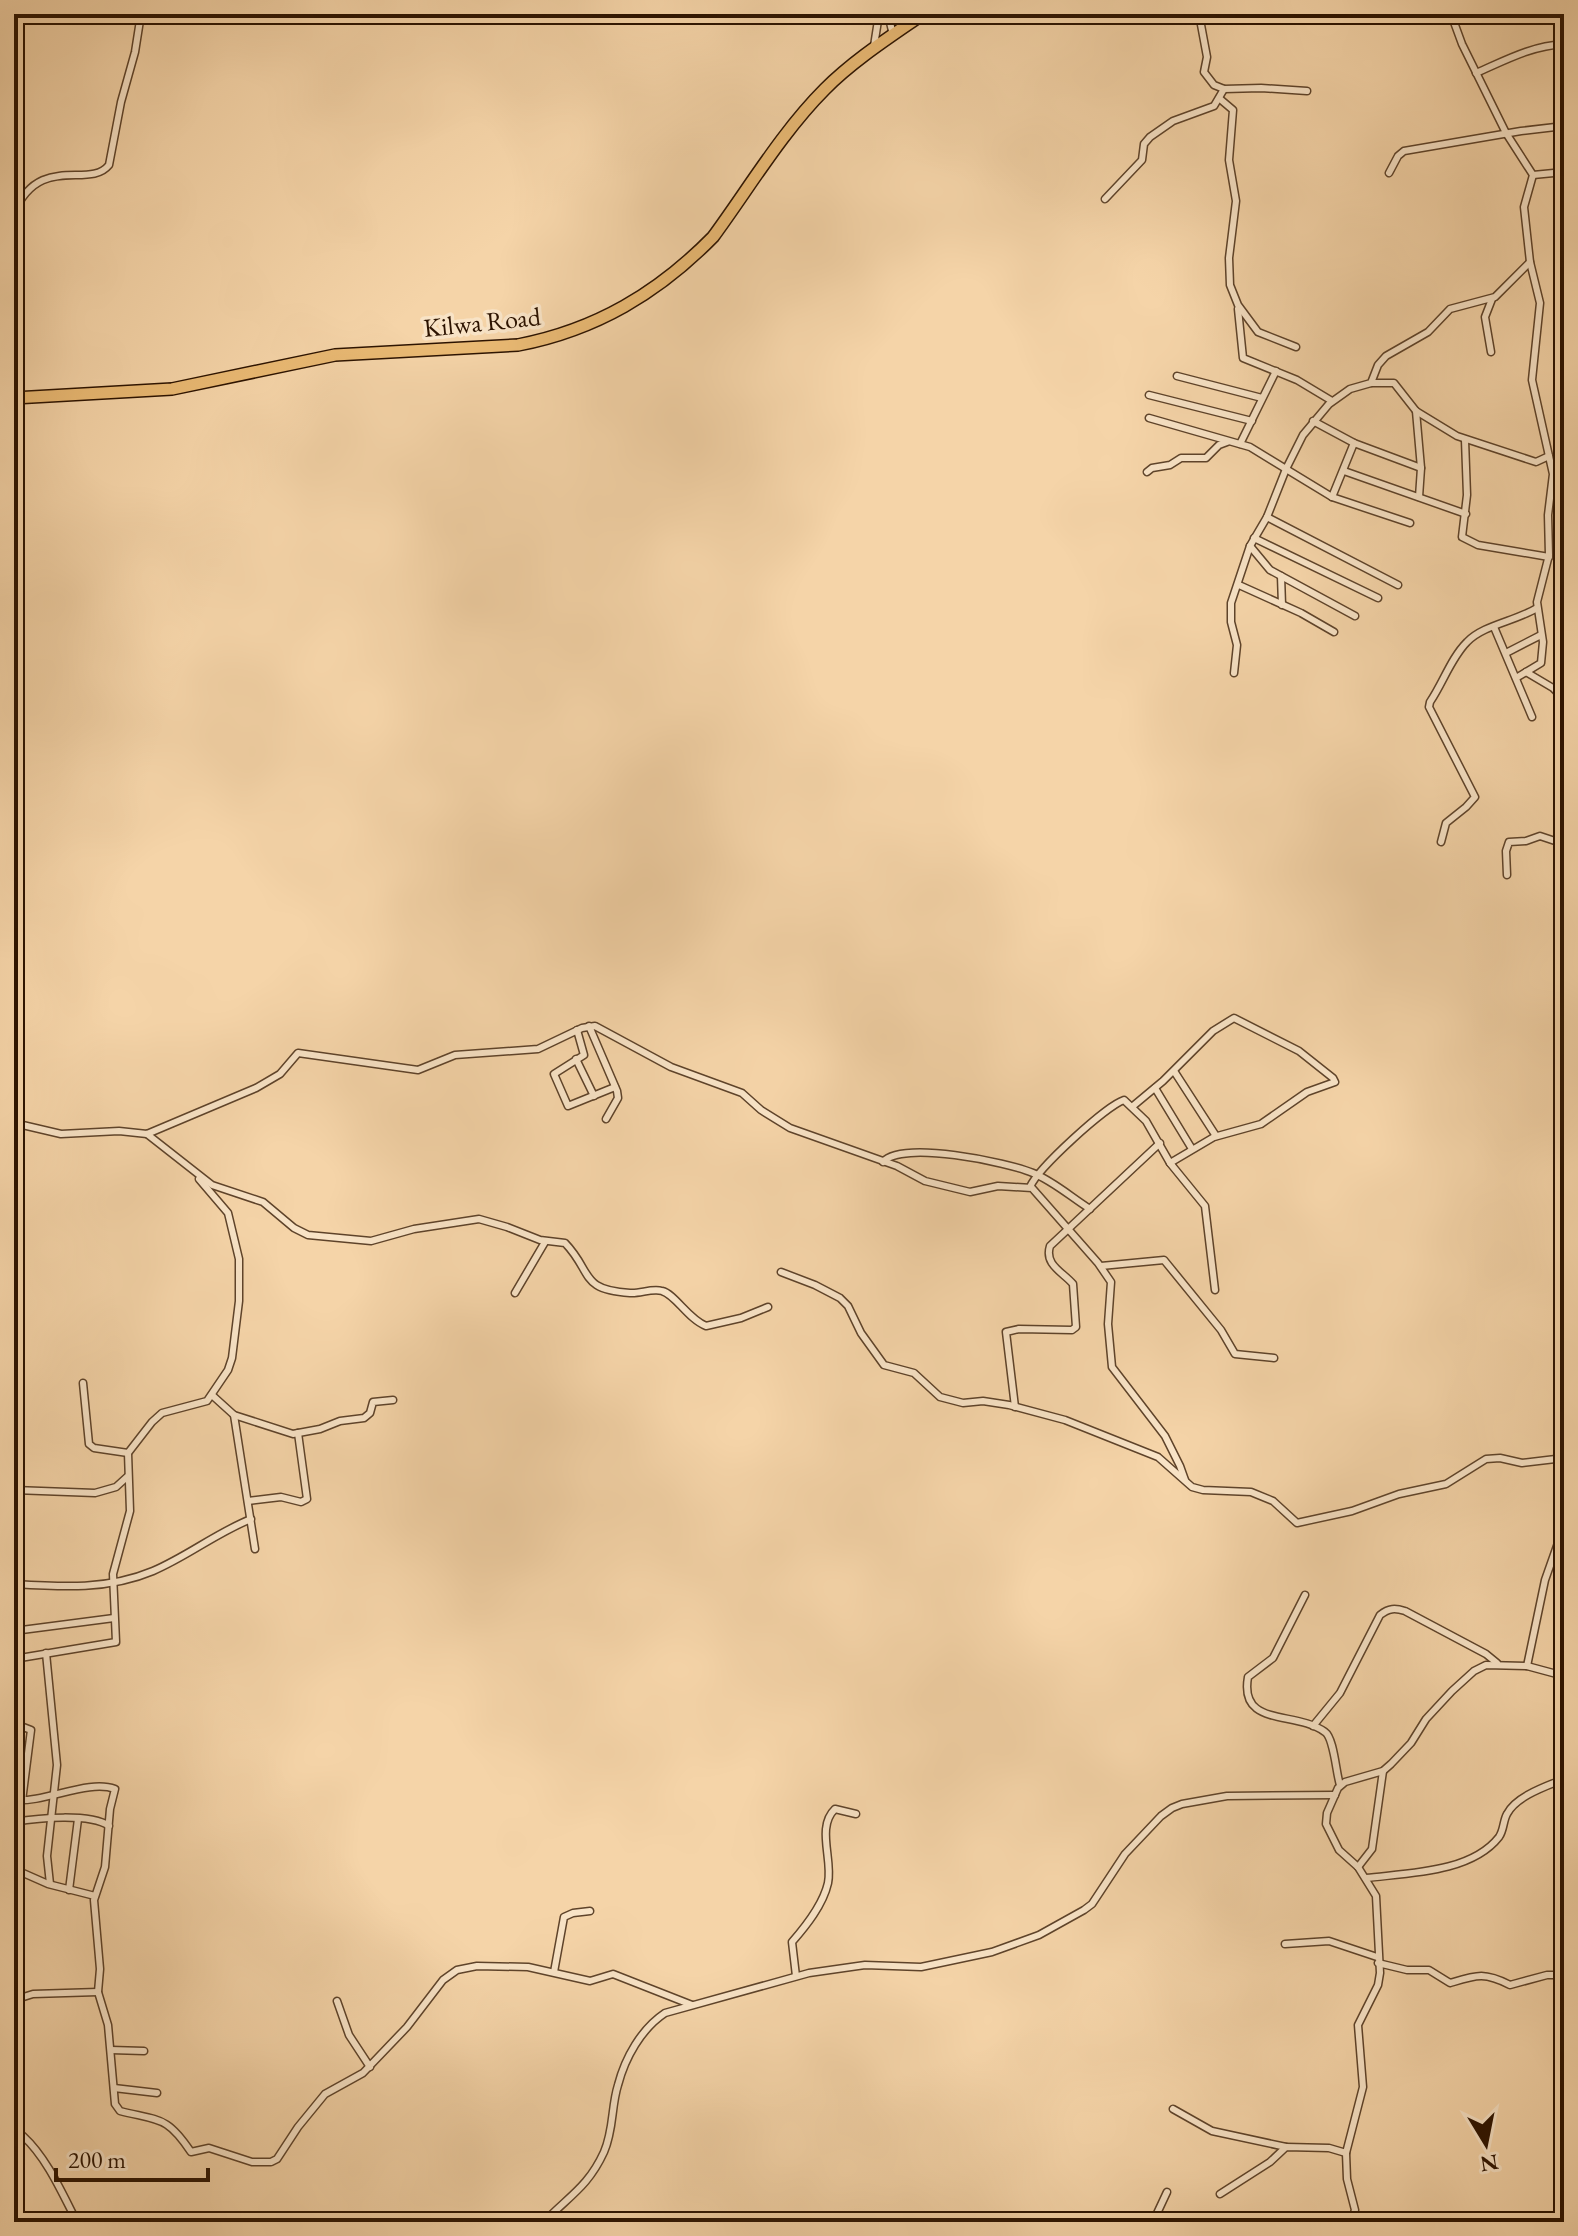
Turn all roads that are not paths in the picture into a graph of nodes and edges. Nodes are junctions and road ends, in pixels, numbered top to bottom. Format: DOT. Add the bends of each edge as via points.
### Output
graph roads {
  1 [pos="141,14"];
  2 [pos="879,14"];
  3 [pos="888,14"];
  4 [pos="923,14"];
  5 [pos="1199,14"];
  6 [pos="1451,14"];
  7 [pos="893,35"];
  8 [pos="1564,44"];
  9 [pos="874,49"];
  10 [pos="1476,73"];
  11 [pos="1224,89"];
  12 [pos="1307,91"];
  13 [pos="1220,99"];
  14 [pos="1564,126"];
  15 [pos="1506,133"];
  16 [pos="1564,172"];
  17 [pos="1389,173"];
  18 [pos="1533,175"];
  19 [pos="1105,199"];
  20 [pos="14,213"];
  21 [pos="1530,262"];
  22 [pos="1492,299"];
  23 [pos="1238,305"];
  24 [pos="14,340"];
  25 [pos="14,346"];
  26 [pos="1296,347"];
  27 [pos="1491,352"];
  28 [pos="1276,371"];
  29 [pos="1177,376"];
  30 [pos="1371,383"];
  31 [pos="1149,395"];
  32 [pos="14,398"];
  33 [pos="1262,398"];
  34 [pos="1332,401"];
  35 [pos="1416,411"];
  36 [pos="1149,418"];
  37 [pos="1252,421"];
  38 [pos="1313,421"];
  39 [pos="1465,440"];
  40 [pos="1231,441"];
  41 [pos="1354,443"];
  42 [pos="1240,444"];
  43 [pos="1549,456"];
  44 [pos="1421,468"];
  45 [pos="1286,469"];
  46 [pos="1344,471"];
  47 [pos="1147,472"];
  48 [pos="1332,497"];
  49 [pos="1419,497"];
  50 [pos="1466,514"];
  51 [pos="1267,517"];
  52 [pos="1410,523"];
  53 [pos="1254,538"];
  54 [pos="1250,546"];
  55 [pos="1549,557"];
  56 [pos="1281,576"];
  57 [pos="1239,585"];
  58 [pos="1398,585"];
  59 [pos="1378,598"];
  60 [pos="1282,605"];
  61 [pos="1537,608"];
  62 [pos="1355,616"];
  63 [pos="1494,627"];
  64 [pos="1334,632"];
  65 [pos="1541,635"];
  66 [pos="1506,653"];
  67 [pos="1526,672"];
  68 [pos="1234,673"];
  69 [pos="1516,678"];
  70 [pos="1564,699"];
  71 [pos="1532,717"];
  72 [pos="1441,842"];
  73 [pos="1564,844"];
  74 [pos="1507,875"];
  75 [pos="589,1026"];
  76 [pos="577,1030"];
  77 [pos="576,1059"];
  78 [pos="1174,1071"];
  79 [pos="615,1087"];
  80 [pos="1155,1088"];
  81 [pos="594,1096"];
  82 [pos="1133,1106"];
  83 [pos="606,1119"];
  84 [pos="14,1123"];
  85 [pos="147,1134"];
  86 [pos="1216,1136"];
  87 [pos="1160,1143"];
  88 [pos="1192,1149"];
  89 [pos="883,1162"];
  90 [pos="1170,1163"];
  91 [pos="195,1173"];
  92 [pos="1037,1175"];
  93 [pos="1030,1187"];
  94 [pos="1090,1209"];
  95 [pos="1070,1230"];
  96 [pos="545,1242"];
  97 [pos="1101,1266"];
  98 [pos="781,1272"];
  99 [pos="1215,1290"];
  100 [pos="515,1293"];
  101 [pos="768,1307"];
  102 [pos="1274,1358"];
  103 [pos="83,1383"];
  104 [pos="213,1396"];
  105 [pos="393,1400"];
  106 [pos="1015,1407"];
  107 [pos="234,1415"];
  108 [pos="298,1433"];
  109 [pos="128,1453"];
  110 [pos="1564,1458"];
  111 [pos="127,1477"];
  112 [pos="1185,1480"];
  113 [pos="14,1490"];
  114 [pos="248,1501"];
  115 [pos="251,1519"];
  116 [pos="1564,1526"];
  117 [pos="255,1549"];
  118 [pos="112,1583"];
  119 [pos="14,1584"];
  120 [pos="1305,1595"];
  121 [pos="114,1618"];
  122 [pos="14,1631"];
  123 [pos="46,1653"];
  124 [pos="14,1659"];
  125 [pos="1497,1663"];
  126 [pos="1527,1666"];
  127 [pos="1564,1676"];
  128 [pos="14,1710"];
  129 [pos="1313,1726"];
  130 [pos="1383,1771"];
  131 [pos="1564,1779"];
  132 [pos="1340,1785"];
  133 [pos="55,1795"];
  134 [pos="1335,1795"];
  135 [pos="18,1800"];
  136 [pos="856,1814"];
  137 [pos="51,1819"];
  138 [pos="78,1819"];
  139 [pos="14,1822"];
  140 [pos="109,1826"];
  141 [pos="1358,1867"];
  142 [pos="14,1869"];
  143 [pos="1366,1878"];
  144 [pos="50,1884"];
  145 [pos="69,1890"];
  146 [pos="95,1896"];
  147 [pos="590,1911"];
  148 [pos="1285,1944"];
  149 [pos="1378,1960"];
  150 [pos="554,1972"];
  151 [pos="1564,1975"];
  152 [pos="796,1976"];
  153 [pos="98,1992"];
  154 [pos="14,2000"];
  155 [pos="337,2001"];
  156 [pos="692,2005"];
  157 [pos="111,2050"];
  158 [pos="144,2051"];
  159 [pos="370,2067"];
  160 [pos="114,2088"];
  161 [pos="157,2093"];
  162 [pos="1173,2109"];
  163 [pos="14,2135"];
  164 [pos="1286,2147"];
  165 [pos="1346,2153"];
  166 [pos="1167,2192"];
  167 [pos="1220,2194"];
  168 [pos="77,2222"];
  169 [pos="544,2222"];
  170 [pos="1153,2222"];
  171 [pos="1351,2222"];
  1 -- 20 [label="street" via="109,165 100,172 56,176 33,185"];
  2 -- 9 [label="street"];
  3 -- 7 [label="street"];
  4 -- 7 [label="highway, Kilwa Road"];
  5 -- 11 [label="street" via="1207,57 1204,72"];
  6 -- 10 [label="street"];
  7 -- 9 [label="highway, Kilwa Road"];
  8 -- 10 [label="street" via="1539,46"];
  9 -- 32 [label="highway, Kilwa Road" via="825,89 697,253 656,288 592,324 518,345 335,355 172,389"];
  10 -- 15 [label="street"];
  11 -- 12 [label="street"];
  11 -- 13 [label="street"];
  13 -- 19 [label="street" via="1150,137 1142,160"];
  13 -- 23 [label="street" via="1233,110 1229,160 1236,201 1229,269"];
  14 -- 15 [label="street"];
  15 -- 17 [label="street" via="1404,151"];
  15 -- 18 [label="street"];
  16 -- 18 [label="street"];
  18 -- 21 [label="street" via="1524,207"];
  21 -- 22 [label="street"];
  21 -- 43 [label="street" via="1540,311 1532,380"];
  22 -- 27 [label="street" via="1485,317"];
  22 -- 30 [label="street" via="1450,309 1428,332 1386,356"];
  23 -- 26 [label="street" via="1258,332"];
  23 -- 28 [label="street" via="1243,358"];
  24 -- 25 [label="street"];
  28 -- 33 [label="street"];
  28 -- 34 [label="street"];
  29 -- 33 [label="street"];
  30 -- 34 [label="street"];
  30 -- 35 [label="street" via="1394,383"];
  31 -- 37 [label="street"];
  33 -- 37 [label="street"];
  34 -- 38 [label="street"];
  35 -- 39 [label="street"];
  35 -- 44 [label="street"];
  36 -- 40 [label="street"];
  37 -- 42 [label="street"];
  38 -- 41 [label="street"];
  38 -- 45 [label="street"];
  39 -- 43 [label="street" via="1536,462"];
  39 -- 50 [label="street"];
  40 -- 42 [label="street"];
  40 -- 47 [label="street" via="1206,458 1181,458"];
  41 -- 44 [label="street"];
  41 -- 46 [label="street"];
  42 -- 45 [label="street"];
  43 -- 55 [label="street"];
  44 -- 49 [label="street"];
  45 -- 48 [label="street"];
  45 -- 51 [label="street"];
  46 -- 48 [label="street"];
  46 -- 49 [label="street"];
  48 -- 52 [label="street"];
  49 -- 50 [label="street"];
  50 -- 55 [label="street" via="1461,534 1468,542"];
  51 -- 53 [label="street"];
  51 -- 58 [label="street"];
  53 -- 54 [label="street"];
  53 -- 59 [label="street"];
  54 -- 56 [label="street"];
  54 -- 57 [label="street"];
  55 -- 61 [label="street"];
  56 -- 60 [label="street"];
  56 -- 62 [label="street"];
  57 -- 60 [label="street"];
  57 -- 68 [label="street" via="1230,610 1237,645"];
  60 -- 64 [label="street"];
  61 -- 63 [label="street"];
  61 -- 65 [label="street"];
  63 -- 66 [label="street"];
  63 -- 72 [label="street" via="1466,642 1429,704 1475,797 1446,823"];
  65 -- 66 [label="street"];
  65 -- 67 [label="street" via="1541,663"];
  66 -- 69 [label="street"];
  67 -- 69 [label="street"];
  67 -- 70 [label="street"];
  69 -- 71 [label="street"];
  73 -- 74 [label="street" via="1540,836 1509,842"];
  75 -- 76 [label="street"];
  75 -- 79 [label="street"];
  75 -- 89 [label="street" via="671,1067 742,1093 790,1128"];
  76 -- 77 [label="street" via="584,1055"];
  76 -- 85 [label="street" via="538,1049 455,1055 418,1070 298,1053 281,1074 261,1085"];
  77 -- 81 [label="street"];
  77 -- 81 [label="street" via="554,1074 564,1099 572,1106"];
  78 -- 80 [label="street"];
  78 -- 86 [label="street"];
  78 -- 86 [label="street" via="1213,1031 1236,1018 1299,1051 1335,1082 1307,1092 1261,1124"];
  79 -- 81 [label="street"];
  79 -- 83 [label="street" via="618,1098"];
  80 -- 82 [label="street"];
  80 -- 88 [label="street"];
  82 -- 87 [label="street"];
  82 -- 92 [label="street" via="1121,1100"];
  84 -- 85 [label="street" via="61,1134"];
  85 -- 91 [label="street"];
  86 -- 88 [label="street"];
  87 -- 90 [label="street"];
  87 -- 94 [label="street"];
  88 -- 90 [label="street"];
  89 -- 92 [label="street" via="902,1154 970,1156"];
  89 -- 93 [label="street" via="968,1192"];
  90 -- 99 [label="street" via="1205,1207"];
  91 -- 96 [label="street" via="217,1187 263,1202 308,1235 371,1241 479,1219"];
  91 -- 104 [label="street" via="228,1213 238,1253 232,1358"];
  92 -- 93 [label="street"];
  92 -- 94 [label="street"];
  93 -- 95 [label="street"];
  94 -- 95 [label="street"];
  95 -- 97 [label="street"];
  95 -- 106 [label="street" via="1048,1254 1073,1284 1076,1327 1006,1332"];
  96 -- 100 [label="street"];
  96 -- 101 [label="street" via="567,1244 600,1289 663,1291 706,1326"];
  97 -- 102 [label="street" via="1164,1260 1235,1354"];
  97 -- 112 [label="street" via="1112,1286 1112,1367 1165,1436"];
  98 -- 106 [label="street" via="845,1303 884,1366 914,1373 936,1395 952,1401"];
  103 -- 109 [label="street" via="89,1444"];
  104 -- 107 [label="street"];
  104 -- 109 [label="street" via="199,1405 162,1413"];
  105 -- 108 [label="street" via="373,1402 364,1418"];
  106 -- 112 [label="street" via="1065,1420 1158,1457"];
  107 -- 108 [label="street"];
  107 -- 114 [label="street"];
  108 -- 114 [label="street" via="308,1498"];
  109 -- 111 [label="street"];
  110 -- 112 [label="street" via="1522,1463 1486,1459 1446,1484 1303,1523 1251,1492 1203,1490"];
  111 -- 113 [label="street" via="116,1487 95,1493"];
  111 -- 118 [label="street" via="130,1511"];
  114 -- 115 [label="street"];
  115 -- 117 [label="street"];
  115 -- 118 [label="street" via="153,1571"];
  116 -- 126 [label="street" via="1545,1580"];
  118 -- 119 [label="street"];
  118 -- 121 [label="street"];
  120 -- 129 [label="street" via="1281,1647 1247,1682 1254,1709"];
  121 -- 122 [label="street"];
  121 -- 123 [label="street" via="116,1642"];
  123 -- 124 [label="street"];
  123 -- 133 [label="street"];
  125 -- 126 [label="street"];
  125 -- 129 [label="street" via="1405,1611 1386,1610 1340,1693"];
  125 -- 130 [label="street" via="1474,1671 1452,1691"];
  126 -- 127 [label="street"];
  128 -- 135 [label="street" via="18,1725 31,1730"];
  129 -- 132 [label="street" via="1331,1741"];
  130 -- 132 [label="street"];
  130 -- 141 [label="street" via="1372,1849"];
  131 -- 143 [label="street" via="1514,1805 1499,1836 1456,1865"];
  132 -- 134 [label="street"];
  133 -- 135 [label="street"];
  133 -- 137 [label="street"];
  133 -- 140 [label="street" via="114,1788"];
  134 -- 141 [label="street" via="1326,1824 1339,1850"];
  134 -- 152 [label="street" via="1237,1795 1182,1804 1143,1834 1092,1904 1039,1935 935,1965 850,1966"];
  136 -- 152 [label="street" via="835,1809 830,1814 829,1879 792,1942"];
  137 -- 138 [label="street"];
  137 -- 139 [label="street"];
  137 -- 144 [label="street"];
  138 -- 140 [label="street"];
  138 -- 145 [label="street"];
  140 -- 146 [label="street" via="103,1877"];
  141 -- 143 [label="street"];
  142 -- 144 [label="street"];
  143 -- 149 [label="street" via="1376,1896"];
  144 -- 145 [label="street"];
  145 -- 146 [label="street"];
  146 -- 153 [label="street"];
  147 -- 150 [label="street" via="564,1917"];
  148 -- 149 [label="street" via="1329,1941"];
  149 -- 151 [label="street" via="1407,1970 1429,1970 1450,1983 1481,1975 1510,1985"];
  149 -- 165 [label="street" via="1378,1985 1358,2025 1362,2098"];
  150 -- 156 [label="street" via="590,1981 613,1974"];
  150 -- 159 [label="street" via="490,1965 457,1970"];
  152 -- 156 [label="street"];
  153 -- 154 [label="street" via="33,1994"];
  153 -- 157 [label="street"];
  155 -- 159 [label="street" via="349,2035"];
  156 -- 169 [label="street" via="654,2020 639,2039 618,2084 604,2152 582,2188"];
  157 -- 158 [label="street"];
  157 -- 160 [label="street"];
  159 -- 160 [label="street" via="325,2094 282,2155 264,2163 209,2148 191,2152 170,2125 116,2108"];
  160 -- 161 [label="street"];
  162 -- 164 [label="street" via="1212,2131"];
  163 -- 168 [label="street" via="23,2136 34,2148"];
  164 -- 165 [label="street"];
  164 -- 167 [label="street"];
  165 -- 171 [label="street" via="1355,2210"];
  166 -- 170 [label="street"];
}
